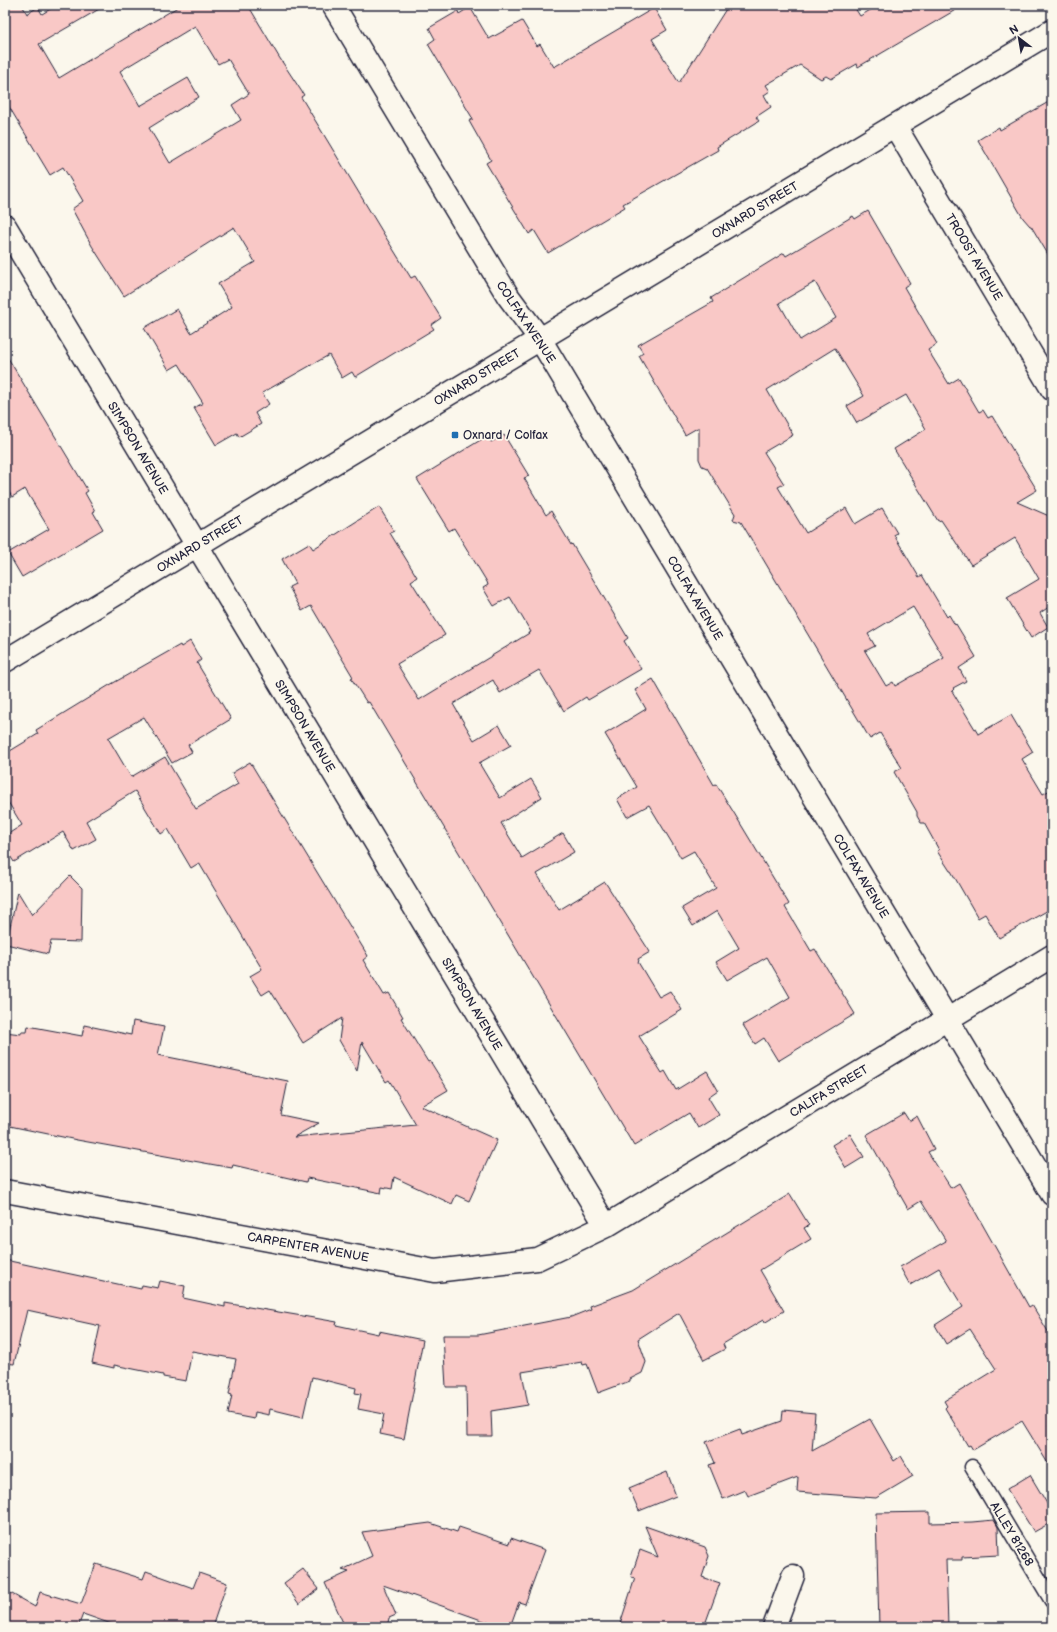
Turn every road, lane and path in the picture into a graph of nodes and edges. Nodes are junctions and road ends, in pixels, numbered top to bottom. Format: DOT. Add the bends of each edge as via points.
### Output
graph roads {
  1 [pos="333,5"];
  2 [pos="1052,31"];
  3 [pos="895,126"];
  4 [pos="5,226"];
  5 [pos="540,339"];
  6 [pos="1052,389"];
  7 [pos="197,546"];
  8 [pos="5,661"];
  9 [pos="1052,956"];
  10 [pos="947,1020"];
  11 [pos="5,1191"];
  12 [pos="1052,1194"];
  13 [pos="606,1226"];
  14 [pos="972,1467"];
  15 [pos="793,1576"];
  16 [pos="1052,1601"];
  17 [pos="774,1627"];
  1 -- 5 [label="street, COLFAX AVENUE" via="508,296"];
  2 -- 3 [label="street, OXNARD STREET"];
  3 -- 5 [label="street, OXNARD STREET"];
  3 -- 6 [label="street, TROOST AVENUE"];
  4 -- 7 [label="street, SIMPSON AVENUE"];
  5 -- 7 [label="street, OXNARD STREET"];
  5 -- 10 [label="street, COLFAX AVENUE"];
  7 -- 8 [label="street, OXNARD STREET"];
  7 -- 13 [label="street, SIMPSON AVENUE"];
  9 -- 10 [label="street, CALIFA STREET"];
  10 -- 12 [label="street, COLFAX AVENUE"];
  10 -- 13 [label="street, CALIFA STREET"];
  11 -- 13 [label="street, CARPENTER AVENUE" via="435,1271 537,1259"];
  14 -- 16 [label="lane, ALLEY 81268"];
  15 -- 17 [label="street"];
}
